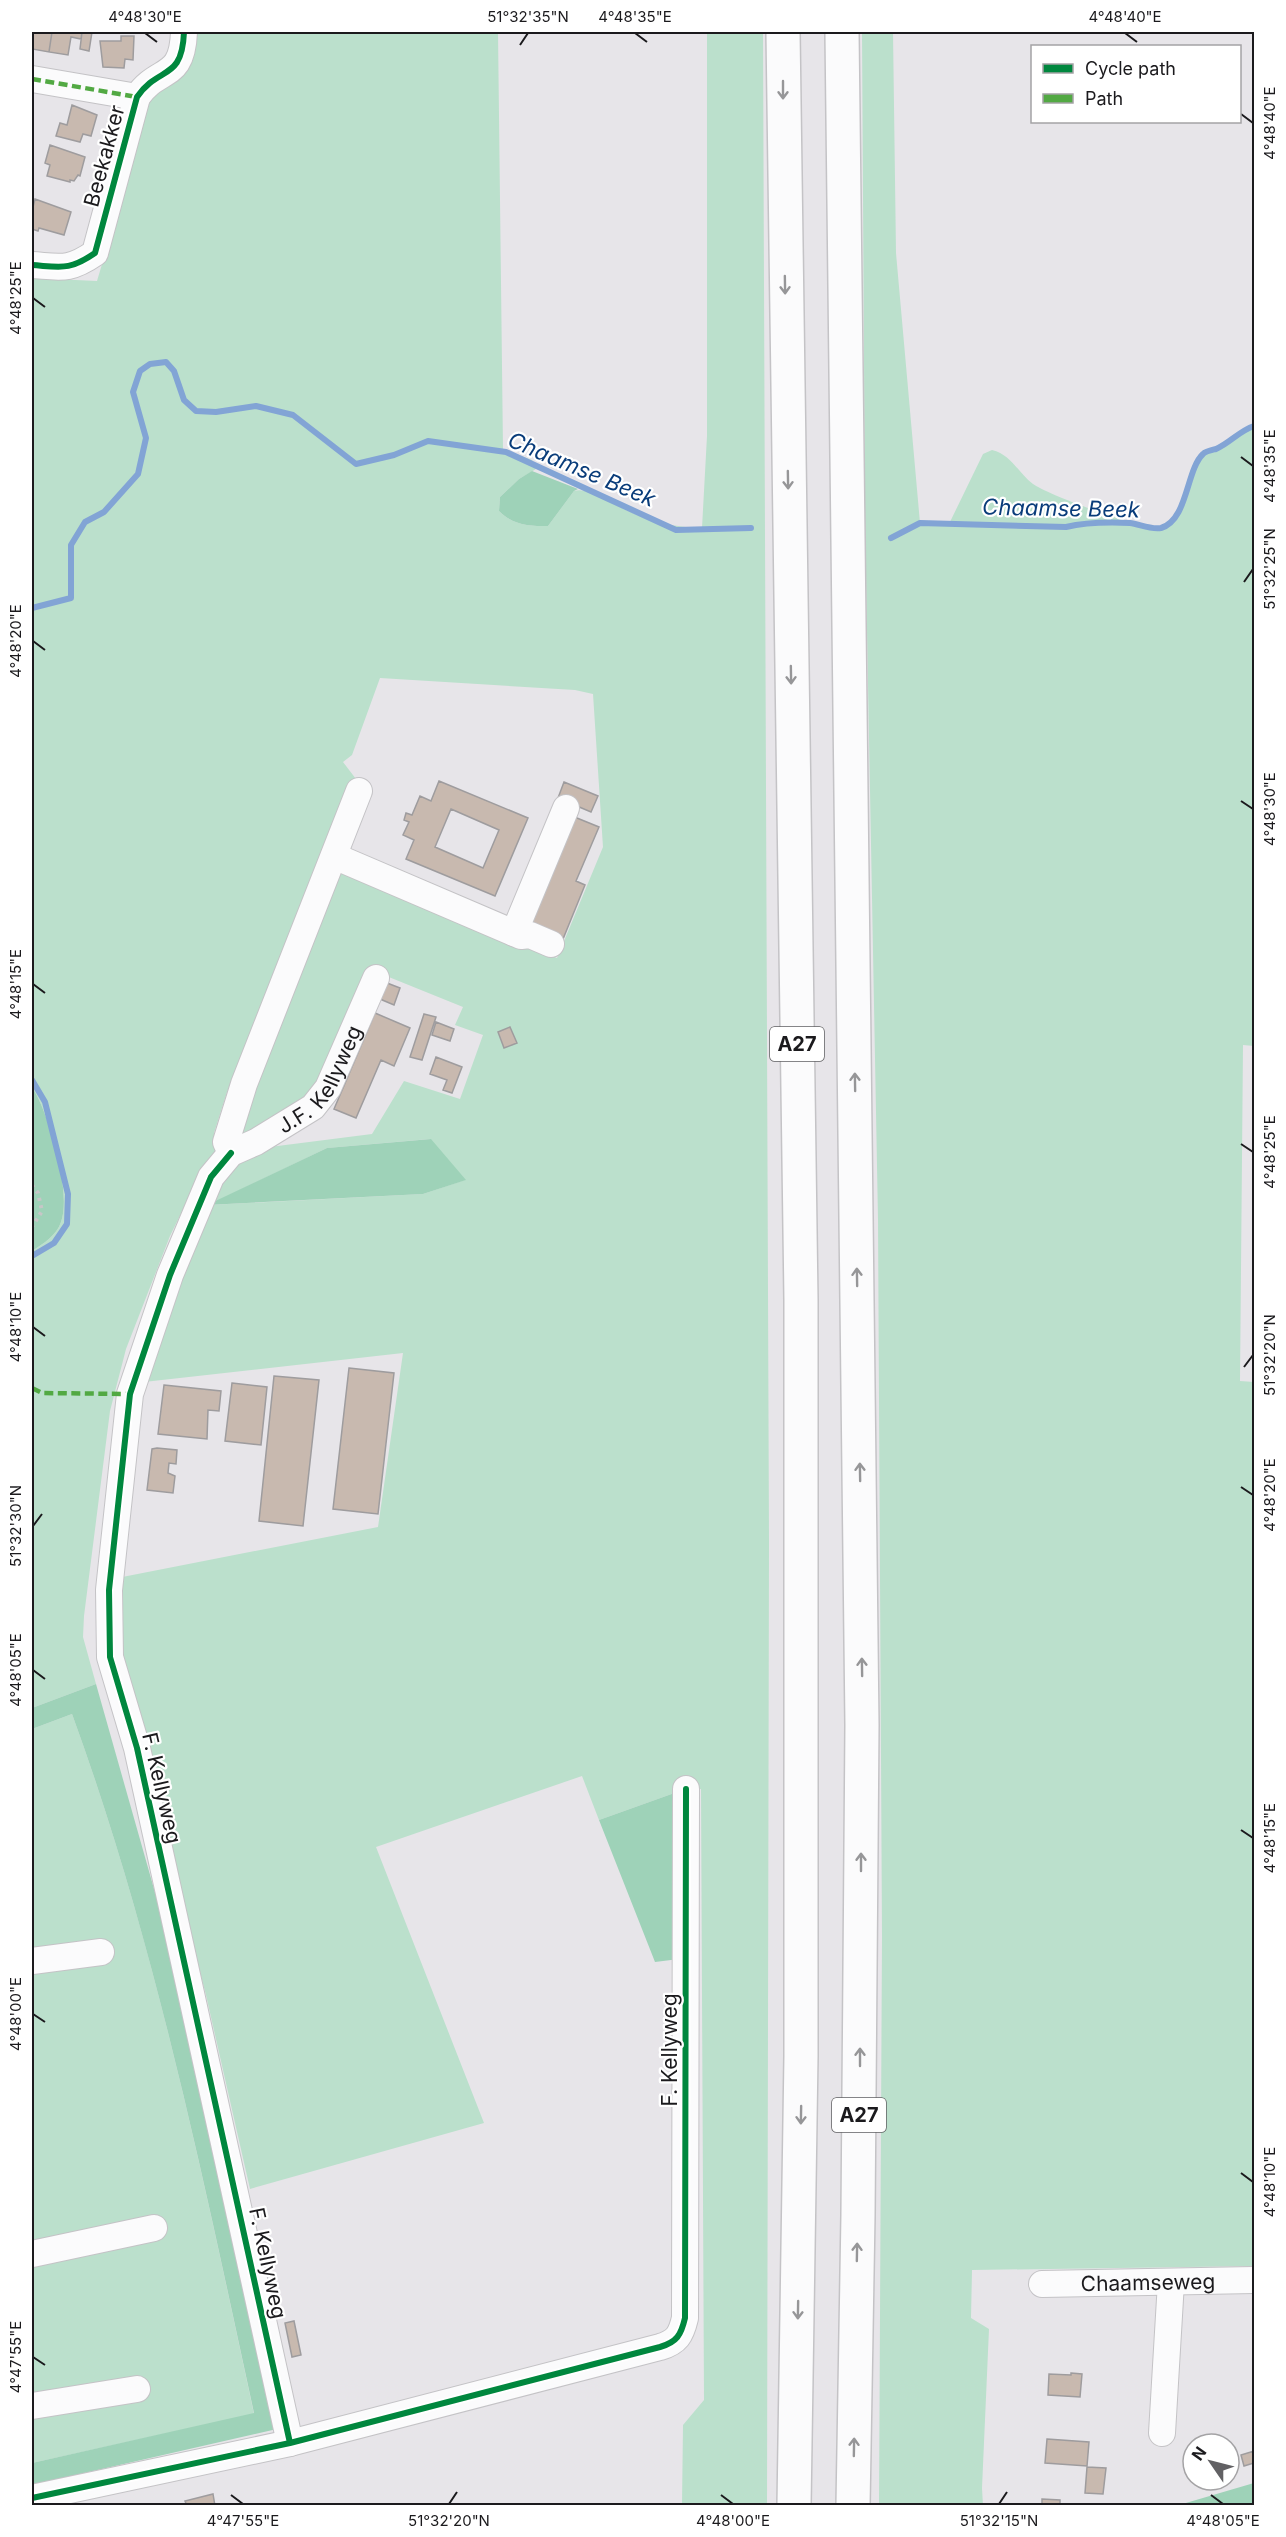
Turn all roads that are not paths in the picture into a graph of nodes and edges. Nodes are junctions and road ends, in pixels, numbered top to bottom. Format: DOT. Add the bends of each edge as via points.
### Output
graph roads {
  1 [pos="184,32"];
  2 [pos="783,32"];
  3 [pos="842,32"];
  4 [pos="32,79"];
  5 [pos="137,97"];
  6 [pos="32,265"];
  7 [pos="359,791"];
  8 [pos="566,808"];
  9 [pos="334,856"];
  10 [pos="514,933"];
  11 [pos="551,944"];
  12 [pos="376,978"];
  13 [pos="231,1153"];
  14 [pos="686,1789"];
  15 [pos="101,1953"];
  16 [pos="32,1961"];
  17 [pos="154,2228"];
  18 [pos="32,2254"];
  19 [pos="1254,2280"];
  20 [pos="1171,2282"];
  21 [pos="1042,2284"];
  22 [pos="136,2389"];
  23 [pos="32,2406"];
  24 [pos="1162,2433"];
  25 [pos="290,2443"];
  26 [pos="32,2498"];
  27 [pos="794,2505"];
  28 [pos="853,2505"];
  1 -- 5 [label="street, Beekakker" via="183,53 172,70 145,86"];
  2 -- 27 [label="highway, A27, one-way" via="801,1300 801,2068"];
  28 -- 3 [label="highway, A27, one-way" via="862,1725"];
  4 -- 5 [label="street"];
  5 -- 6 [label="street, Beekakker" via="95,253 69,267"];
  7 -- 9 [label="street"];
  8 -- 10 [label="street"];
  9 -- 10 [label="street"];
  9 -- 13 [label="street" via="244,1084 226,1142"];
  10 -- 11 [label="street"];
  12 -- 13 [label="street, J.F. Kellyweg" via="328,1088 313,1107"];
  13 -- 25 [label="street, F. Kellyweg" via="211,1177 170,1275 130,1394 109,1590 110,1657 137,1748"];
  14 -- 25 [label="street, F. Kellyweg" via="685,2318 681,2335 660,2347"];
  15 -- 16 [label="street"];
  17 -- 18 [label="street"];
  19 -- 20 [label="street, Chaamseweg"];
  20 -- 21 [label="street, Chaamseweg"];
  20 -- 24 [label="street"];
  22 -- 23 [label="street"];
  25 -- 26 [label="street, F. Kellyweg"];
}
